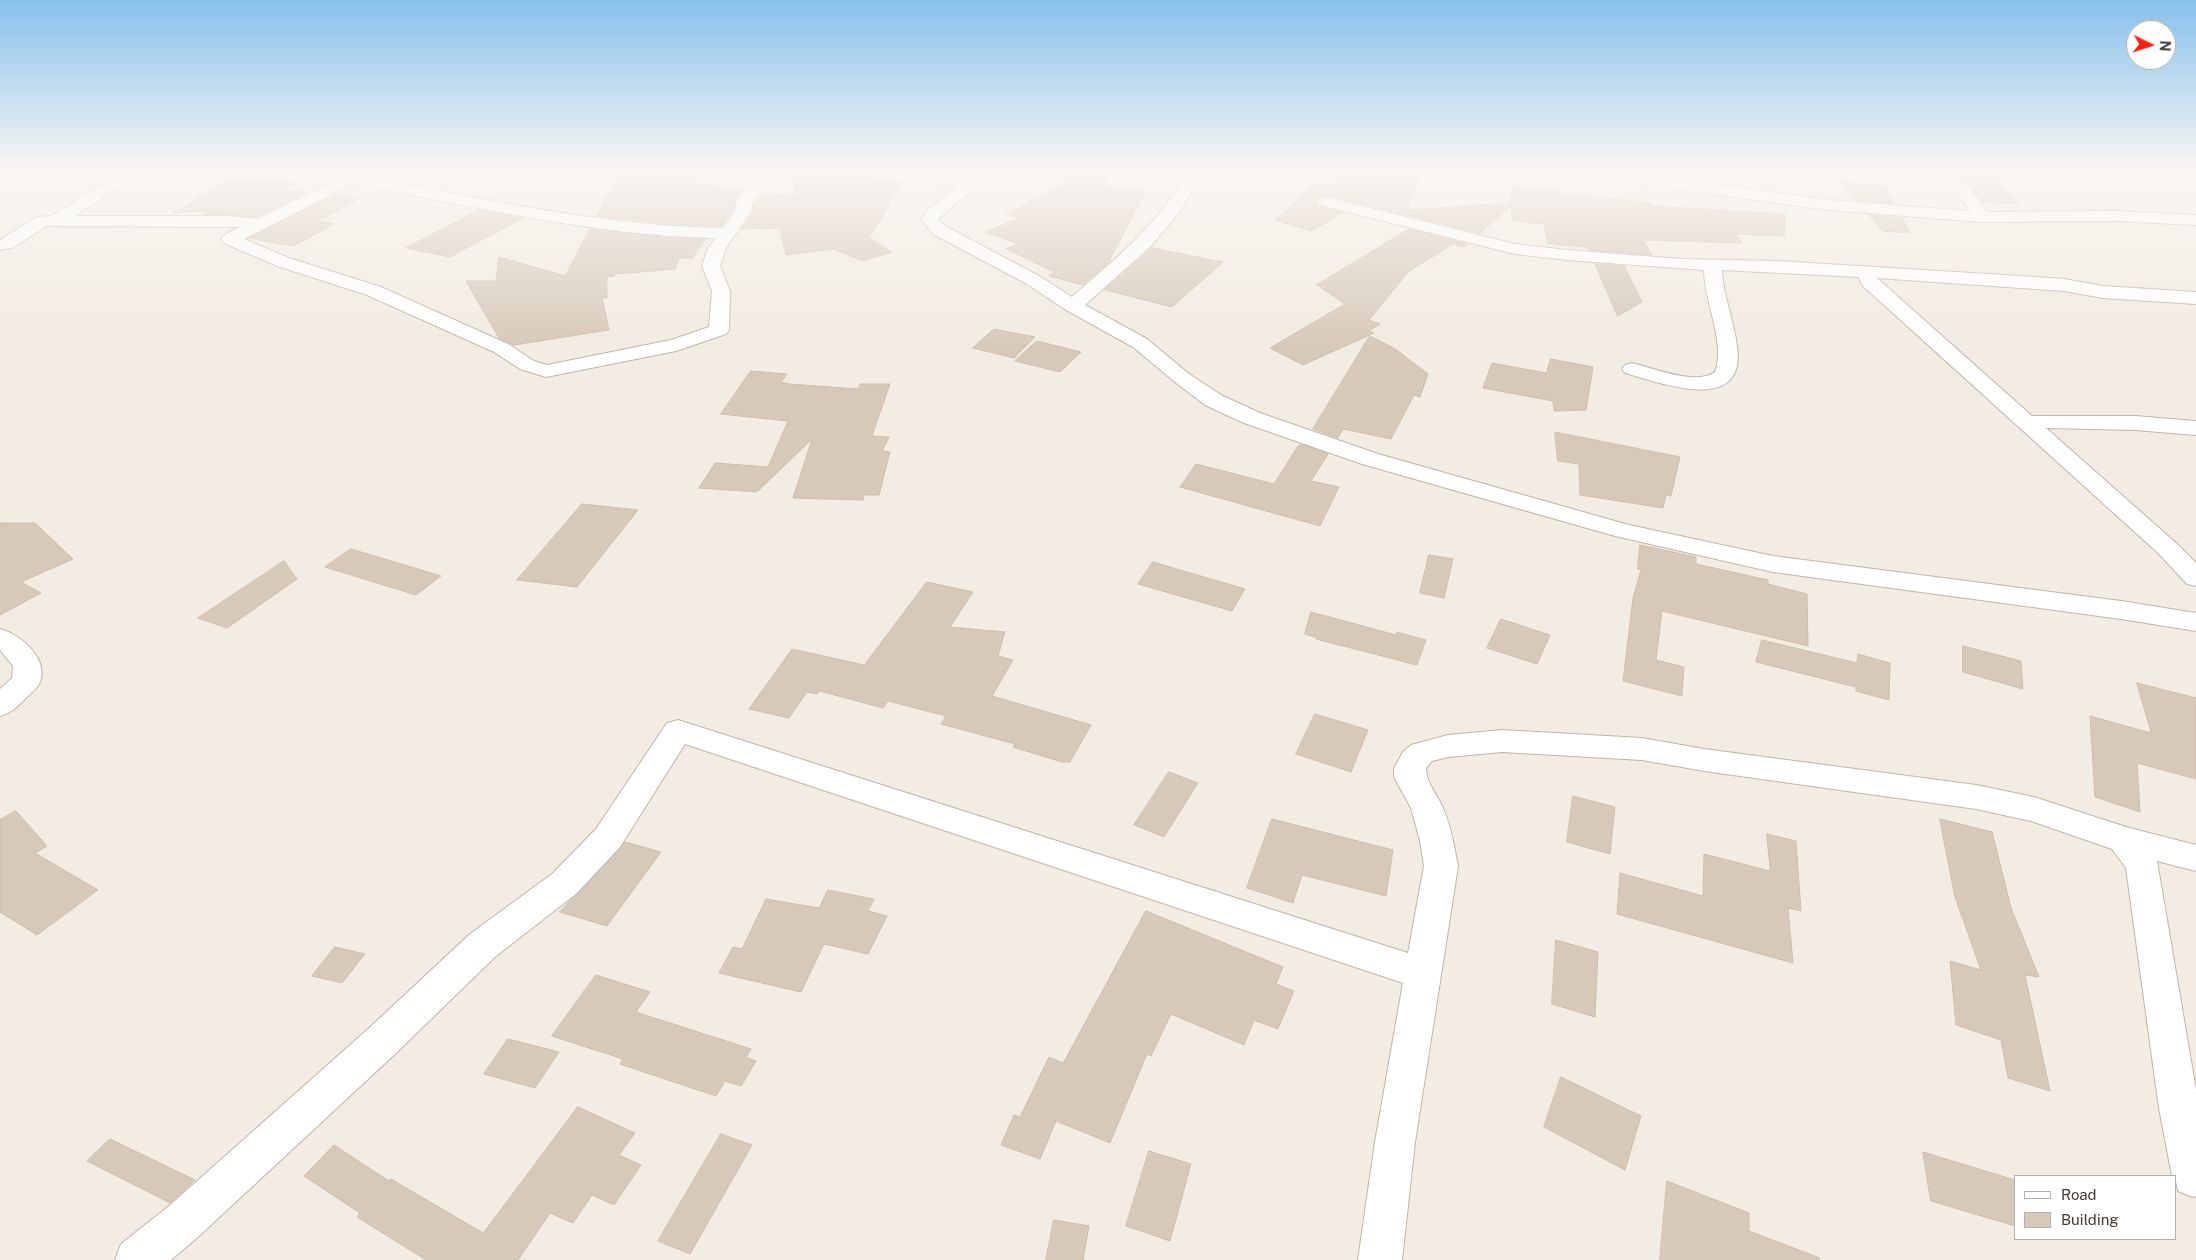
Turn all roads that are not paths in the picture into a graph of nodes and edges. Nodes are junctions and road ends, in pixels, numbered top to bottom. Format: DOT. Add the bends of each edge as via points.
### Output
graph roads {
  1 [pos="30,229"];
  2 [pos="250,229"];
  3 [pos="635,229"];
  4 [pos="731,229"];
  5 [pos="938,229"];
  6 [pos="1156,229"];
  7 [pos="1434,229"];
  8 [pos="728,233"];
  9 [pos="0,245"];
  10 [pos="1713,264"];
  11 [pos="1866,274"];
  12 [pos="2196,298"];
  13 [pos="1073,306"];
  14 [pos="1632,369"];
  15 [pos="2028,423"];
  16 [pos="2196,428"];
  17 [pos="2196,578"];
  18 [pos="2196,622"];
  19 [pos="0,638"];
  20 [pos="0,706"];
  21 [pos="2142,851"];
  22 [pos="2196,858"];
  23 [pos="1423,974"];
  24 [pos="2193,1176"];
  25 [pos="137,1260"];
  26 [pos="1380,1260"];
  1 -- 9 [label="street"];
  2 -- 8 [label="street" via="230,239 282,262 374,291 501,348 527,365 546,371 676,345 719,330 721,291 710,266"];
  3 -- 8 [label="street"];
  4 -- 8 [label="street"];
  5 -- 13 [label="street" via="1033,280"];
  6 -- 13 [label="street"];
  7 -- 10 [label="street" via="1515,249 1632,261"];
  10 -- 11 [label="street"];
  10 -- 14 [label="street" via="1715,290 1724,320 1727,353 1724,376 1690,383"];
  11 -- 12 [label="street" via="2064,285 2103,292"];
  11 -- 15 [label="street" via="1870,282"];
  13 -- 18 [label="street" via="1140,343 1202,393 1252,418 1370,459 1624,531 1773,564"];
  15 -- 16 [label="street" via="2135,423"];
  15 -- 17 [label="street"];
  19 -- 20 [label="street" via="11,644 27,665 26,681"];
  21 -- 22 [label="street"];
  21 -- 23 [label="street" via="2034,809 1976,797 1642,749 1502,741 1448,746 1422,753 1410,768 1410,777 1426,808 1437,841 1440,866"];
  21 -- 24 [label="street" via="2179,1108"];
  23 -- 25 [label="street" via="678,731 608,838 564,884 483,945 338,1082"];
  23 -- 26 [label="street" via="1395,1142"];
}
